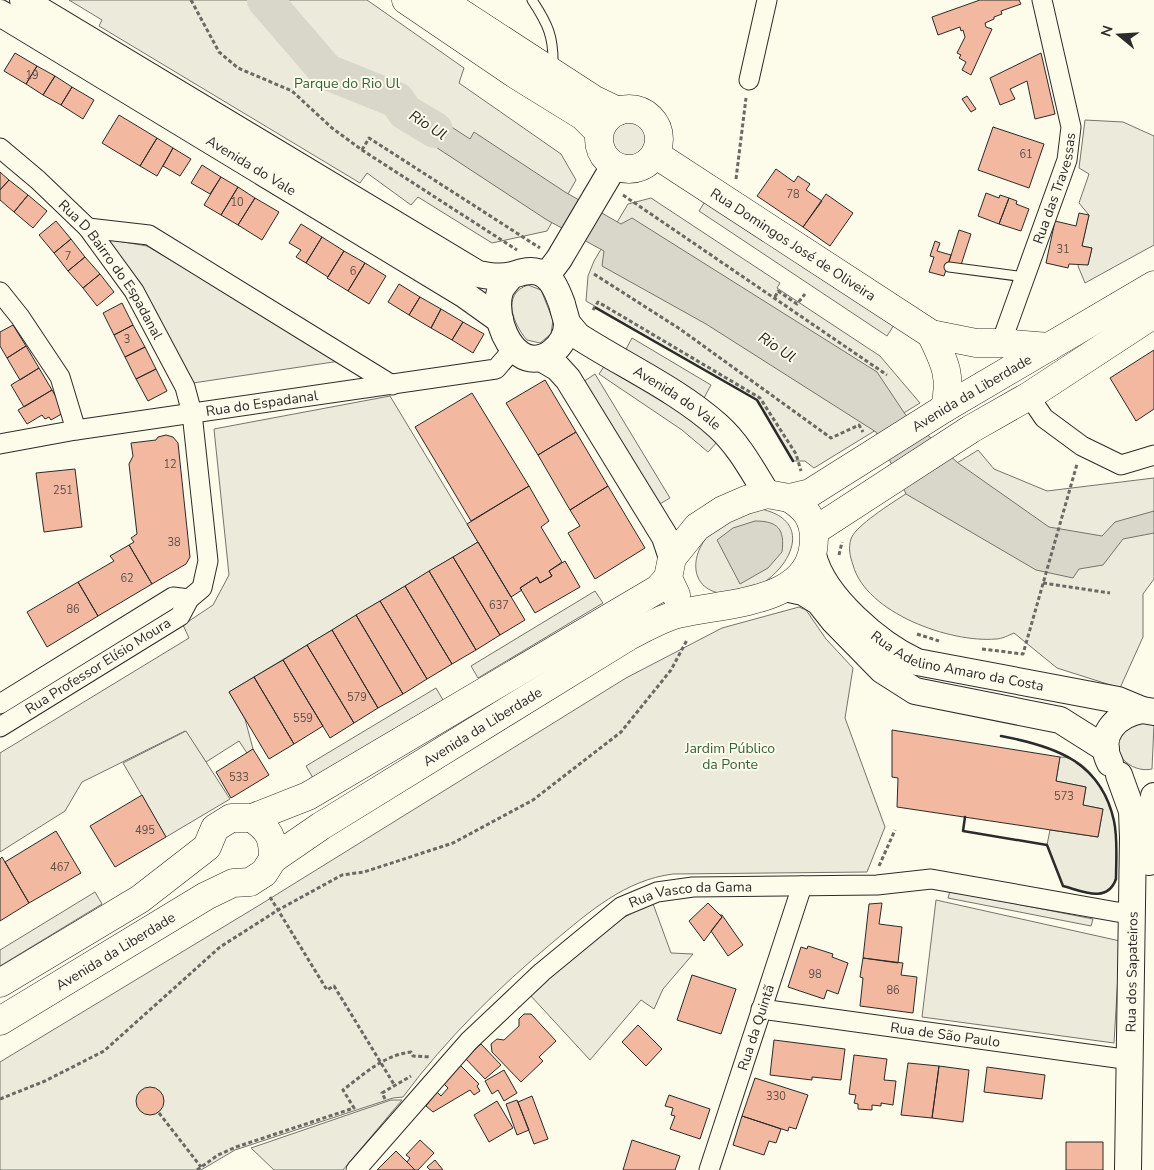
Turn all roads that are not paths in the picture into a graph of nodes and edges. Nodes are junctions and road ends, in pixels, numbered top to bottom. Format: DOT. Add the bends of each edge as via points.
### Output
graph roads {
  1 [pos="23,0"];
  2 [pos="406,0"];
  3 [pos="441,0"];
  4 [pos="532,0"];
  5 [pos="768,0"];
  6 [pos="1042,0"];
  7 [pos="0,13"];
  8 [pos="553,73"];
  9 [pos="749,80"];
  10 [pos="618,111"];
  11 [pos="599,132"];
  12 [pos="0,148"];
  13 [pos="655,154"];
  14 [pos="614,166"];
  15 [pos="88,228"];
  16 [pos="518,265"];
  17 [pos="949,267"];
  18 [pos="547,275"];
  19 [pos="1025,277"];
  20 [pos="1154,284"];
  21 [pos="0,292"];
  22 [pos="1154,314"];
  23 [pos="500,320"];
  24 [pos="567,323"];
  25 [pos="931,334"];
  26 [pos="1001,343"];
  27 [pos="1050,347"];
  28 [pos="514,348"];
  29 [pos="541,358"];
  30 [pos="392,384"];
  31 [pos="1029,396"];
  32 [pos="945,408"];
  33 [pos="192,413"];
  34 [pos="76,430"];
  35 [pos="0,444"];
  36 [pos="1154,455"];
  37 [pos="778,496"];
  38 [pos="813,543"];
  39 [pos="670,568"];
  40 [pos="785,588"];
  41 [pos="189,599"];
  42 [pos="698,610"];
  43 [pos="0,704"];
  44 [pos="1150,711"];
  45 [pos="0,728"];
  46 [pos="1106,749"];
  47 [pos="1119,775"];
  48 [pos="1154,781"];
  49 [pos="1154,796"];
  50 [pos="252,818"];
  51 [pos="207,847"];
  52 [pos="273,859"];
  53 [pos="233,883"];
  54 [pos="802,886"];
  55 [pos="1132,913"];
  56 [pos="0,983"];
  57 [pos="761,1010"];
  58 [pos="0,1021"];
  59 [pos="1131,1060"];
  60 [pos="356,1170"];
  61 [pos="709,1170"];
  62 [pos="1128,1170"];
  63 [pos="1145,1170"];
  1 -- 16 [label="main road, Avenida do Vale" via="478,274 493,277"];
  2 -- 11 [label="main road" via="583,116"];
  3 -- 8 [label="main road"];
  4 -- 8 [label="lane" via="543,16 554,44"];
  5 -- 9 [label="street"];
  6 -- 19 [label="street, Rua das Travessas" via="1071,127 1067,160"];
  7 -- 23 [label="main road, Avenida do Vale" via="465,295"];
  8 -- 10 [label="main road"];
  10 -- 11 [label="main road" via="610,115"];
  10 -- 13 [label="main road" via="639,110 648,116 659,134"];
  11 -- 14 [label="main road" via="601,152"];
  12 -- 15 [label="street, Rua D Bairro do Espadanal"];
  13 -- 14 [label="main road" via="649,162 632,170"];
  13 -- 25 [label="main road, Rua Domingos José de Oliveira"];
  14 -- 18 [label="main road" via="610,193 566,245"];
  15 -- 30 [label="street" via="149,235"];
  15 -- 33 [label="street, Rua D Bairro do Espadanal" via="134,291 185,387"];
  16 -- 18 [label="main road, Avenida do Vale"];
  16 -- 23 [label="main road" via="500,290"];
  17 -- 19 [label="lane"];
  18 -- 24 [label="main road, Avenida do Vale" via="554,285"];
  19 -- 26 [label="street, Rua das Travessas"];
  20 -- 27 [label="main road, Avenida da Liberdade"];
  21 -- 34 [label="street" via="60,378"];
  22 -- 31 [label="main road, Avenida da Liberdade"];
  23 -- 28 [label="main road"];
  24 -- 29 [label="main road" via="563,339 555,351"];
  24 -- 37 [label="main road, Avenida do Vale" via="578,336 686,402 717,425"];
  25 -- 26 [label="main road, Rua Domingos José de Oliveira" via="976,343"];
  25 -- 32 [label="main road" via="945,362 950,387"];
  26 -- 27 [label="main road, Rua Domingos José de Oliveira"];
  27 -- 32 [label="main road, Avenida da Liberdade"];
  28 -- 29 [label="main road" via="529,358"];
  28 -- 30 [label="street, Rua do Espadanal" via="496,369"];
  29 -- 39 [label="main road" via="558,368 568,379 665,537"];
  30 -- 33 [label="street, Rua do Espadanal"];
  31 -- 36 [label="street" via="1044,418 1082,446 1121,465"];
  31 -- 38 [label="main road, Avenida da Liberdade" via="872,493"];
  32 -- 37 [label="main road, Avenida da Liberdade" via="810,493"];
  33 -- 34 [label="street, Rua do Espadanal"];
  33 -- 41 [label="street, Rua Professor Elísio Moura" via="208,561 202,588"];
  34 -- 35 [label="street, Rua do Espadanal"];
  37 -- 38 [label="main road" via="802,506 810,515"];
  37 -- 39 [label="main road, Avenida da Liberdade" via="746,500 697,527"];
  38 -- 40 [label="main road, Avenida da Liberdade" via="807,569 797,581"];
  38 -- 44 [label="main road, Rua Adelino Amaro da Costa" via="816,568 847,610 899,654 917,662 1118,700"];
  39 -- 42 [label="main road" via="678,598"];
  39 -- 50 [label="main road, Avenida da Liberdade" via="658,590 308,796"];
  40 -- 42 [label="main road, Avenida da Liberdade" via="732,606"];
  40 -- 46 [label="main road, Rua Adelino Amaro da Costa" via="803,592 819,602 882,670 915,691 1060,720"];
  41 -- 43 [label="street, Rua Professor Elísio Moura" via="173,598"];
  41 -- 45 [label="street, Rua Professor Elísio Moura" via="180,616"];
  42 -- 52 [label="main road, Avenida da Liberdade" via="676,614 630,636 321,826"];
  44 -- 46 [label="main road, Rua Adelino Amaro da Costa" via="1120,717 1107,737"];
  46 -- 47 [label="main road" via="1108,759"];
  47 -- 48 [label="main road" via="1138,783"];
  47 -- 55 [label="main road, Rua dos Sapateiros" via="1132,811"];
  49 -- 63 [label="main road, Rua dos Sapateiros" via="1149,859"];
  50 -- 51 [label="main road, Avenida da Liberdade" via="232,818 215,828"];
  50 -- 52 [label="main road" via="265,827 273,842"];
  51 -- 53 [label="main road" via="209,863 219,876"];
  51 -- 56 [label="main road, Avenida da Liberdade" via="140,899"];
  52 -- 53 [label="main road, Avenida da Liberdade" via="264,873 250,882"];
  53 -- 58 [label="main road, Avenida da Liberdade" via="206,896"];
  54 -- 55 [label="street, Rua Vasco da Gama" via="877,886 931,879"];
  54 -- 57 [label="street, Rua da Quintã"];
  54 -- 60 [label="street, Rua Vasco da Gama" via="693,887 657,892 620,907 549,966 469,1040"];
  55 -- 59 [label="main road, Rua dos Sapateiros"];
  57 -- 59 [label="street, Rua de São Paulo"];
  57 -- 61 [label="street, Rua da Quintã"];
  59 -- 62 [label="main road, Rua dos Sapateiros"];
}
